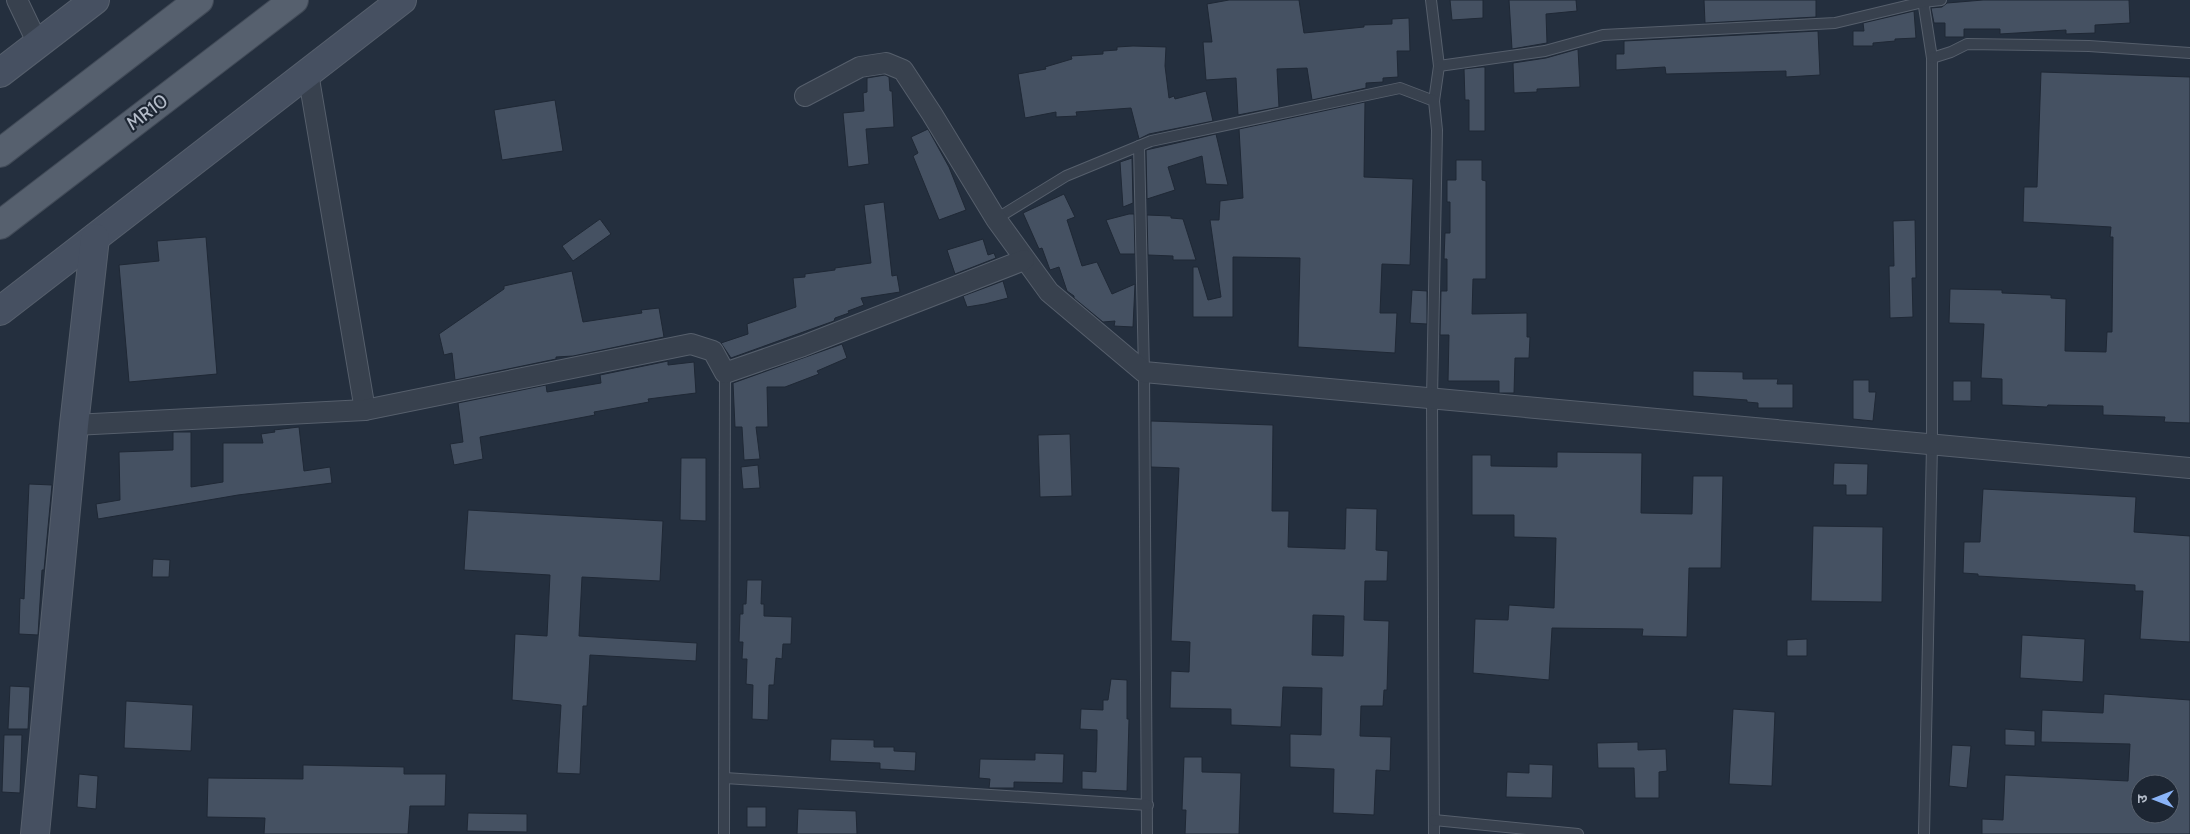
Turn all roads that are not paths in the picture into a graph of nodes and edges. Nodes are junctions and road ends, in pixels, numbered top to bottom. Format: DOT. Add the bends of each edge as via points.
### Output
graph roads {
  1 [pos="17,0"];
  2 [pos="95,0"];
  3 [pos="199,0"];
  4 [pos="294,0"];
  5 [pos="402,0"];
  6 [pos="1431,0"];
  7 [pos="1941,0"];
  8 [pos="1923,1"];
  9 [pos="38,44"];
  10 [pos="2190,53"];
  11 [pos="1932,58"];
  12 [pos="1439,66"];
  13 [pos="0,73"];
  14 [pos="308,73"];
  15 [pos="805,96"];
  16 [pos="1434,102"];
  17 [pos="1139,146"];
  18 [pos="0,154"];
  19 [pos="996,220"];
  20 [pos="0,225"];
  21 [pos="95,238"];
  22 [pos="1024,260"];
  23 [pos="0,311"];
  24 [pos="1144,372"];
  25 [pos="725,373"];
  26 [pos="1432,399"];
  27 [pos="365,410"];
  28 [pos="74,425"];
  29 [pos="1932,445"];
  30 [pos="2190,468"];
  31 [pos="725,778"];
  32 [pos="1148,805"];
  33 [pos="1434,820"];
  34 [pos="35,834"];
  35 [pos="724,834"];
  36 [pos="1147,834"];
  37 [pos="1434,834"];
  38 [pos="1578,834"];
  39 [pos="1924,834"];
  1 -- 9 [label="street"];
  2 -- 9 [label="street"];
  3 -- 18 [label="main road"];
  4 -- 20 [label="main road, MR10"];
  5 -- 14 [label="street"];
  6 -- 12 [label="lane"];
  7 -- 8 [label="lane"];
  8 -- 11 [label="lane"];
  8 -- 12 [label="lane" via="1835,23 1603,35 1545,51"];
  9 -- 13 [label="street"];
  10 -- 11 [label="lane" via="2089,46 1967,44"];
  11 -- 29 [label="lane"];
  12 -- 16 [label="lane"];
  14 -- 21 [label="street"];
  14 -- 27 [label="street"];
  15 -- 19 [label="street" via="860,67 886,63 903,70"];
  16 -- 17 [label="lane" via="1400,88"];
  16 -- 26 [label="lane" via="1437,130"];
  17 -- 19 [label="lane" via="1066,176"];
  17 -- 24 [label="lane"];
  19 -- 22 [label="street"];
  21 -- 23 [label="street"];
  21 -- 28 [label="street"];
  22 -- 24 [label="street" via="1049,292"];
  22 -- 25 [label="street"];
  24 -- 26 [label="street"];
  24 -- 32 [label="lane"];
  25 -- 27 [label="street" via="713,351 691,344"];
  25 -- 31 [label="lane"];
  26 -- 29 [label="street"];
  26 -- 33 [label="lane"];
  27 -- 28 [label="street"];
  28 -- 34 [label="street"];
  29 -- 30 [label="street"];
  29 -- 39 [label="lane"];
  31 -- 32 [label="lane"];
  31 -- 35 [label="lane"];
  32 -- 36 [label="lane"];
  33 -- 37 [label="lane"];
  33 -- 38 [label="lane"];
}
